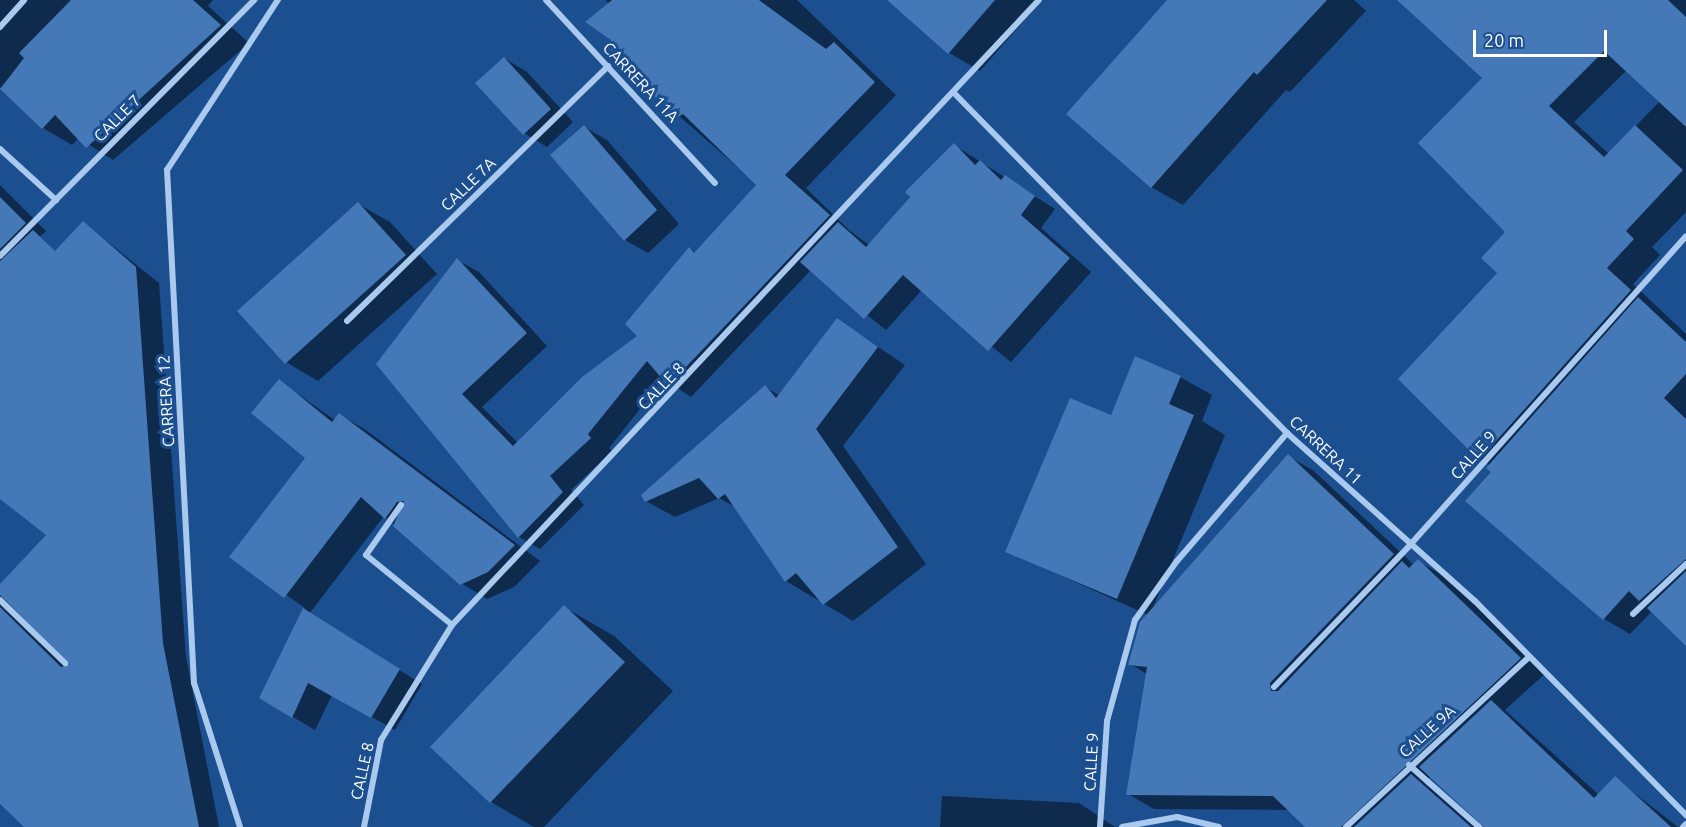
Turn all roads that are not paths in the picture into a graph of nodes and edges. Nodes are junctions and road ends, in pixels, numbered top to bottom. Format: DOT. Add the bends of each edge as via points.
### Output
graph roads {
  1 [pos="24,0"];
  2 [pos="254,0"];
  3 [pos="278,0"];
  4 [pos="546,0"];
  5 [pos="1039,0"];
  6 [pos="0,27"];
  7 [pos="608,66"];
  8 [pos="956,95"];
  9 [pos="0,149"];
  10 [pos="715,183"];
  11 [pos="56,200"];
  12 [pos="1686,236"];
  13 [pos="0,256"];
  14 [pos="347,321"];
  15 [pos="1287,433"];
  16 [pos="401,505"];
  17 [pos="1410,545"];
  18 [pos="1686,564"];
  19 [pos="0,600"];
  20 [pos="1633,614"];
  21 [pos="452,626"];
  22 [pos="1528,658"];
  23 [pos="65,663"];
  24 [pos="1274,687"];
  25 [pos="1409,765"];
  26 [pos="1686,815"];
  27 [pos="240,827"];
  28 [pos="364,827"];
  29 [pos="1100,827"];
  30 [pos="1122,827"];
  31 [pos="1219,827"];
  32 [pos="1346,827"];
  33 [pos="1479,827"];
  1 -- 6 [label="street"];
  2 -- 11 [label="street, CALLE 7"];
  3 -- 27 [label="street, CARRERA 12" via="167,170 194,683"];
  4 -- 7 [label="street, CARRERA 11A"];
  5 -- 8 [label="street, CALLE 8"];
  7 -- 10 [label="street, CARRERA 11A"];
  7 -- 14 [label="street, CALLE 7A"];
  8 -- 15 [label="street, CARRERA 11"];
  8 -- 21 [label="street, CALLE 8"];
  9 -- 11 [label="street"];
  11 -- 13 [label="street, CALLE 7"];
  12 -- 17 [label="street, CALLE 9"];
  15 -- 17 [label="street, CARRERA 11"];
  15 -- 29 [label="street, CALLE 9" via="1177,561 1135,620 1107,721"];
  16 -- 21 [label="street" via="366,555"];
  17 -- 22 [label="street, CARRERA 11" via="1475,601"];
  17 -- 24 [label="street, CALLE 9"];
  18 -- 20 [label="street"];
  19 -- 23 [label="street"];
  21 -- 28 [label="street, CALLE 8" via="381,740"];
  22 -- 25 [label="street, CALLE 9A"];
  22 -- 26 [label="street, CARRERA 11"];
  25 -- 32 [label="street, CALLE 9A"];
  25 -- 33 [label="street"];
  30 -- 31 [label="street" via="1177,817"];
}
